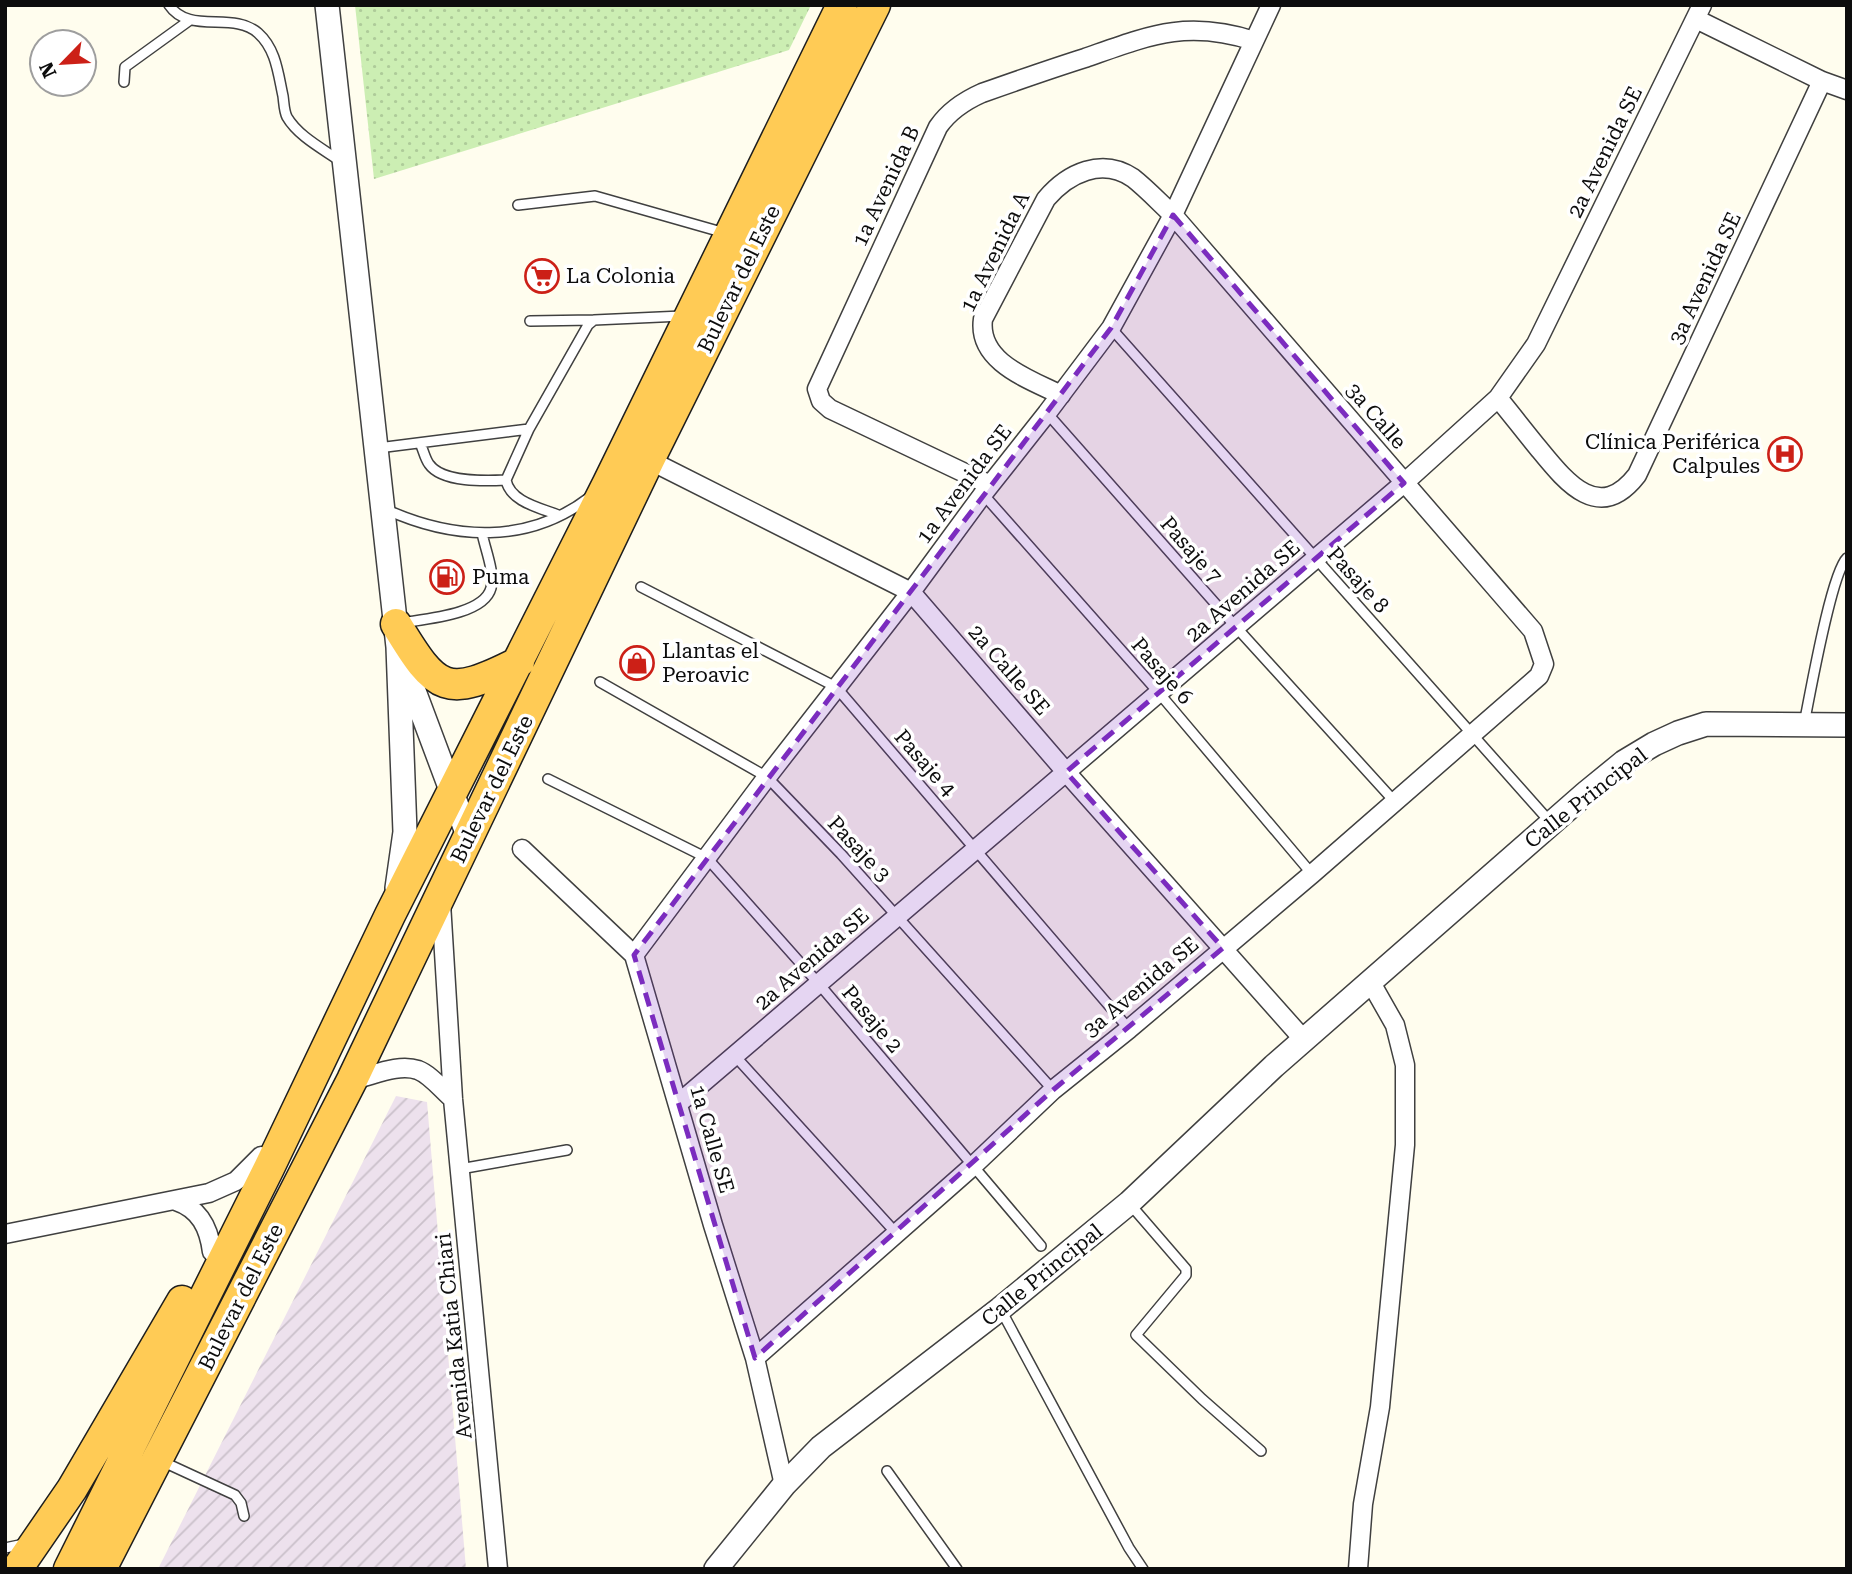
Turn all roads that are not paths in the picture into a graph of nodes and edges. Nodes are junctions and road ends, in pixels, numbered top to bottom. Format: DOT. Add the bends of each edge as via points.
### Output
graph roads {
  1 [pos="169,5"];
  2 [pos="327,5"];
  3 [pos="842,5"];
  4 [pos="876,5"];
  5 [pos="1271,5"];
  6 [pos="1699,12"];
  7 [pos="190,20"];
  8 [pos="1254,41"];
  9 [pos="1822,81"];
  10 [pos="124,82"];
  11 [pos="1847,90"];
  12 [pos="344,164"];
  13 [pos="519,205"];
  14 [pos="1174,215"];
  15 [pos="730,235"];
  16 [pos="691,315"];
  17 [pos="594,320"];
  18 [pos="530,321"];
  19 [pos="1111,328"];
  20 [pos="1061,395"];
  21 [pos="1498,398"];
  22 [pos="1047,413"];
  23 [pos="529,429"];
  24 [pos="420,443"];
  25 [pos="376,448"];
  26 [pos="649,460"];
  27 [pos="506,480"];
  28 [pos="608,483"];
  29 [pos="1404,483"];
  30 [pos="986,489"];
  31 [pos="382,508"];
  32 [pos="558,515"];
  33 [pos="482,533"];
  34 [pos="1847,558"];
  35 [pos="1316,559"];
  36 [pos="641,587"];
  37 [pos="911,592"];
  38 [pos="1236,627"];
  39 [pos="397,636"];
  40 [pos="1541,648"];
  41 [pos="519,662"];
  42 [pos="548,672"];
  43 [pos="600,682"];
  44 [pos="836,687"];
  45 [pos="1159,693"];
  46 [pos="1804,725"];
  47 [pos="1847,725"];
  48 [pos="1473,736"];
  49 [pos="1066,772"];
  50 [pos="767,777"];
  51 [pos="548,779"];
  52 [pos="452,794"];
  53 [pos="1395,802"];
  54 [pos="1551,823"];
  55 [pos="469,838"];
  56 [pos="522,849"];
  57 [pos="976,849"];
  58 [pos="707,858"];
  59 [pos="1312,874"];
  60 [pos="441,893"];
  61 [pos="390,915"];
  62 [pos="897,917"];
  63 [pos="1223,948"];
  64 [pos="634,955"];
  65 [pos="1370,981"];
  66 [pos="819,984"];
  67 [pos="1129,1029"];
  68 [pos="1304,1040"];
  69 [pos="735,1056"];
  70 [pos="352,1080"];
  71 [pos="1053,1090"];
  72 [pos="453,1099"];
  73 [pos="679,1103"];
  74 [pos="292,1121"];
  75 [pos="567,1150"];
  76 [pos="261,1156"];
  77 [pos="974,1165"];
  78 [pos="307,1168"];
  79 [pos="460,1169"];
  80 [pos="176,1201"];
  81 [pos="1129,1203"];
  82 [pos="896,1233"];
  83 [pos="5,1234"];
  84 [pos="1041,1246"];
  85 [pos="212,1252"];
  86 [pos="1000,1309"];
  87 [pos="755,1358"];
  88 [pos="1261,1451"];
  89 [pos="170,1465"];
  90 [pos="887,1471"];
  91 [pos="784,1485"];
  92 [pos="244,1516"];
  93 [pos="5,1548"];
  94 [pos="35,1555"];
  95 [pos="17,1569"];
  96 [pos="69,1569"];
  97 [pos="102,1569"];
  98 [pos="119,1569"];
  99 [pos="498,1569"];
  100 [pos="716,1569"];
  101 [pos="957,1569"];
  102 [pos="1143,1569"];
  103 [pos="1358,1569"];
  1 -- 7 [label="lane"];
  2 -- 12 [label="street"];
  3 -- 15 [label="highway, Bulevar del Este"];
  4 -- 26 [label="highway, Bulevar del Este"];
  5 -- 8 [label="street, 1a Avenida SE"];
  6 -- 9 [label="street"];
  6 -- 21 [label="street, 2a Avenida SE" via="1536,344"];
  7 -- 10 [label="lane" via="125,67"];
  7 -- 12 [label="lane" via="241,23 256,31 276,63 286,115 295,128"];
  8 -- 14 [label="street, 1a Avenida SE"];
  8 -- 30 [label="street, 1a Avenida B" via="1191,30 1152,35 982,93 957,107 938,127 817,389 830,409"];
  9 -- 11 [label="street"];
  9 -- 21 [label="street, 3a Avenida SE" via="1627,488 1599,499 1578,490"];
  12 -- 25 [label="street"];
  13 -- 15 [label="lane" via="595,196"];
  14 -- 19 [label="street, 1a Avenida SE"];
  14 -- 20 [label="street, 1a Avenida A" via="1131,177 1106,168 1075,175 1046,199 982,328 988,349 997,358"];
  14 -- 29 [label="street, 3a Calle"];
  15 -- 16 [label="highway, Bulevar del Este"];
  16 -- 17 [label="lane"];
  16 -- 28 [label="highway, Bulevar del Este"];
  17 -- 18 [label="lane"];
  17 -- 23 [label="lane"];
  19 -- 20 [label="street, 1a Avenida SE"];
  19 -- 35 [label="lane, Pasaje 8"];
  20 -- 22 [label="street, 1a Avenida SE"];
  21 -- 29 [label="street, 2a Avenida SE"];
  22 -- 30 [label="street, 1a Avenida SE"];
  22 -- 38 [label="lane, Pasaje 7"];
  23 -- 24 [label="lane"];
  23 -- 27 [label="lane"];
  24 -- 25 [label="lane"];
  24 -- 27 [label="lane" via="429,464 438,471 473,481"];
  25 -- 31 [label="street"];
  26 -- 37 [label="street, 2a Calle SE"];
  26 -- 42 [label="highway, Bulevar del Este"];
  27 -- 32 [label="lane" via="514,496"];
  28 -- 32 [label="lane"];
  28 -- 41 [label="highway, Bulevar del Este"];
  28 -- 42 [label="highway" via="617,488 619,497 558,629"];
  29 -- 35 [label="street, 2a Avenida SE"];
  29 -- 40 [label="street, 3a Calle" via="1533,631"];
  30 -- 37 [label="street, 1a Avenida SE"];
  30 -- 45 [label="lane, Pasaje 6"];
  31 -- 33 [label="lane" via="447,531"];
  31 -- 39 [label="street"];
  32 -- 33 [label="lane" via="517,530"];
  33 -- 39 [label="lane" via="492,580 485,599"];
  34 -- 46 [label="lane" via="1838,569 1832,592"];
  35 -- 38 [label="street, 2a Avenida SE"];
  35 -- 48 [label="lane, Pasaje 8"];
  36 -- 44 [label="lane, Pasaje 4"];
  37 -- 44 [label="street, 1a Avenida SE"];
  37 -- 49 [label="street, 2a Calle SE"];
  38 -- 45 [label="street, 2a Avenida SE"];
  38 -- 53 [label="lane, Pasaje 7"];
  39 -- 41 [label="highway" via="433,676 447,684 467,684"];
  39 -- 52 [label="street"];
  39 -- 61 [label="street" via="405,832"];
  40 -- 48 [label="street, 3a Avenida SE" via="1544,664 1539,676"];
  41 -- 52 [label="highway, Bulevar del Este"];
  42 -- 55 [label="highway, Bulevar del Este"];
  43 -- 50 [label="lane, Pasaje 3"];
  44 -- 50 [label="street, 1a Avenida SE"];
  44 -- 57 [label="lane, Pasaje 4"];
  45 -- 49 [label="street, 2a Avenida SE"];
  45 -- 59 [label="lane, Pasaje 6"];
  46 -- 47 [label="street, Calle Principal"];
  46 -- 54 [label="street, Calle Principal" via="1706,724 1678,733 1624,762"];
  48 -- 53 [label="street, 3a Avenida SE"];
  48 -- 54 [label="lane, Pasaje 8"];
  49 -- 57 [label="street, 2a Avenida SE"];
  49 -- 63 [label="street, 2a Calle SE"];
  50 -- 58 [label="street, 1a Avenida SE"];
  50 -- 62 [label="lane, Pasaje 3"];
  51 -- 58 [label="lane, Pasaje 2"];
  52 -- 55 [label="street"];
  52 -- 61 [label="highway, Bulevar del Este"];
  53 -- 59 [label="street, 3a Avenida SE"];
  54 -- 65 [label="street, Calle Principal"];
  55 -- 60 [label="highway, Bulevar del Este"];
  56 -- 64 [label="street, 1a Calle SE"];
  57 -- 62 [label="street, 2a Avenida SE"];
  57 -- 67 [label="lane, Pasaje 4"];
  58 -- 64 [label="street, 1a Avenida SE"];
  58 -- 66 [label="lane, Pasaje 2"];
  59 -- 63 [label="street, 3a Avenida SE"];
  60 -- 70 [label="highway, Bulevar del Este"];
  60 -- 72 [label="street, Avenida Katia Chiari"];
  61 -- 74 [label="highway, Bulevar del Este"];
  62 -- 66 [label="street, 2a Avenida SE"];
  62 -- 71 [label="lane, Pasaje 3"];
  63 -- 67 [label="street, 3a Avenida SE"];
  63 -- 68 [label="street, 2a Calle SE"];
  64 -- 73 [label="street, 1a Calle SE"];
  65 -- 68 [label="street, Calle Principal"];
  65 -- 103 [label="street" via="1395,1025 1405,1065 1405,1145 1380,1407 1363,1504"];
  66 -- 69 [label="street, 2a Avenida SE"];
  66 -- 77 [label="lane, Pasaje 2"];
  67 -- 71 [label="street, 3a Avenida SE"];
  68 -- 81 [label="street, Calle Principal"];
  69 -- 73 [label="street, 2a Avenida SE"];
  69 -- 82 [label="lane"];
  70 -- 72 [label="street" via="398,1068 418,1070"];
  70 -- 78 [label="highway, Bulevar del Este"];
  71 -- 77 [label="street, 3a Avenida SE"];
  72 -- 79 [label="street, Avenida Katia Chiari"];
  73 -- 87 [label="street, 1a Calle SE"];
  74 -- 76 [label="highway"];
  74 -- 96 [label="highway, Bulevar del Este"];
  75 -- 79 [label="lane"];
  76 -- 80 [label="street" via="230,1185"];
  76 -- 85 [label="highway"];
  77 -- 82 [label="street, 3a Avenida SE"];
  77 -- 84 [label="lane, Pasaje 2"];
  78 -- 89 [label="highway"];
  78 -- 97 [label="highway, Bulevar del Este"];
  79 -- 99 [label="street, Avenida Katia Chiari"];
  80 -- 83 [label="street"];
  80 -- 85 [label="street" via="199,1215"];
  81 -- 86 [label="street, Calle Principal"];
  81 -- 88 [label="lane" via="1186,1269 1186,1275 1136,1335"];
  82 -- 87 [label="street, 3a Avenida SE"];
  85 -- 94 [label="highway"];
  86 -- 91 [label="street, Calle Principal" via="821,1447"];
  86 -- 102 [label="lane"];
  87 -- 91 [label="street, 1a Calle SE"];
  89 -- 92 [label="lane" via="235,1495"];
  89 -- 98 [label="highway"];
  90 -- 101 [label="lane"];
  91 -- 100 [label="street, Calle Principal"];
  93 -- 94 [label="lane"];
  94 -- 95 [label="highway"];
}
